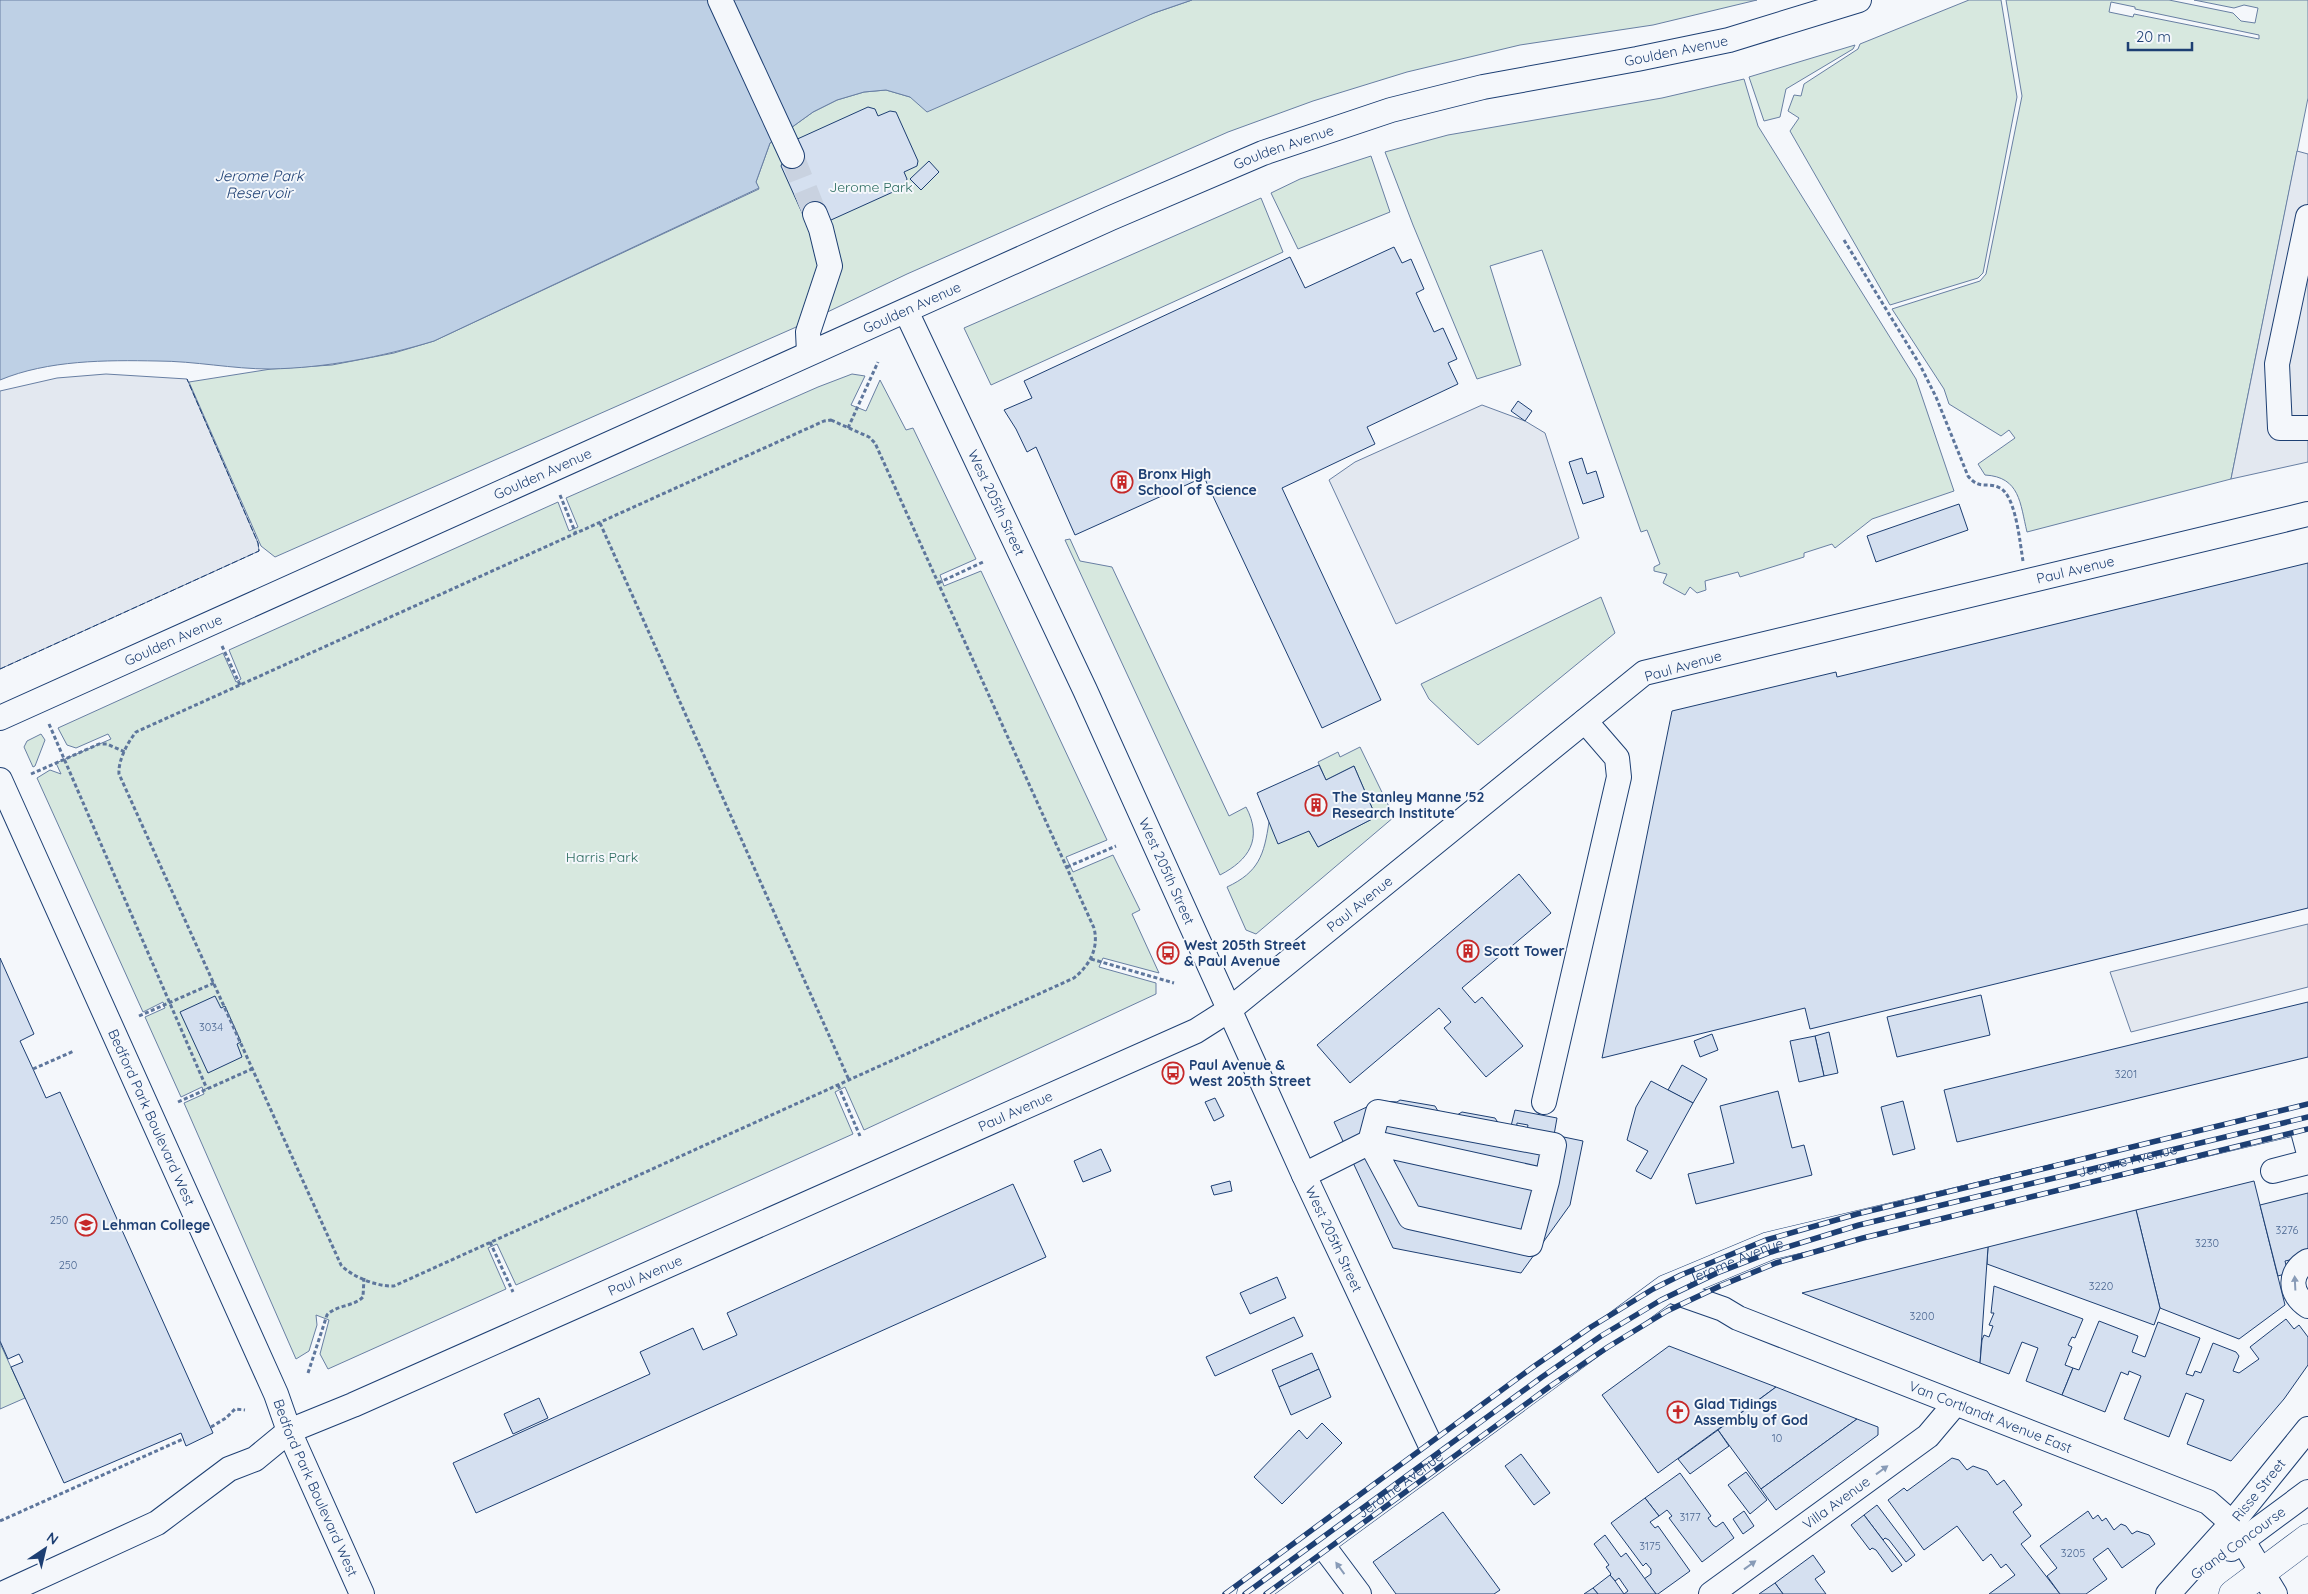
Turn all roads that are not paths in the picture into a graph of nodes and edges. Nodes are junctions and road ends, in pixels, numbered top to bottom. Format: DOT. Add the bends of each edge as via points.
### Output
graph roads {
  1 [pos="720,0"];
  2 [pos="1859,0"];
  3 [pos="788,147"];
  4 [pos="815,214"];
  5 [pos="2308,217"];
  6 [pos="906,311"];
  7 [pos="809,353"];
  8 [pos="2308,428"];
  9 [pos="2308,514"];
  10 [pos="0,718"];
  11 [pos="1585,721"];
  12 [pos="0,780"];
  13 [pos="1229,1010"];
  14 [pos="1544,1102"];
  15 [pos="2304,1119"];
  16 [pos="1370,1142"];
  17 [pos="2308,1150"];
  18 [pos="2308,1162"];
  19 [pos="2273,1171"];
  20 [pos="1304,1175"];
  21 [pos="1547,1181"];
  22 [pos="2308,1261"];
  23 [pos="1666,1289"];
  24 [pos="2308,1306"];
  25 [pos="1955,1404"];
  26 [pos="2308,1429"];
  27 [pos="289,1431"];
  28 [pos="1437,1459"];
  29 [pos="2308,1492"];
  30 [pos="2237,1532"];
  31 [pos="2308,1538"];
  32 [pos="1321,1543"];
  33 [pos="2269,1583"];
  34 [pos="2,1594"];
  35 [pos="362,1594"];
  36 [pos="1251,1594"];
  37 [pos="1359,1594"];
  38 [pos="1711,1594"];
  39 [pos="2168,1594"];
  40 [pos="2233,1594"];
  1 -- 3 [label="street"];
  2 -- 6 [label="street, Goulden Avenue" via="1729,40 1483,87 1348,123 1262,153"];
  4 -- 7 [label="street" via="830,266 808,332"];
  5 -- 8 [label="street" via="2277,364 2280,428"];
  6 -- 7 [label="street, Goulden Avenue"];
  6 -- 13 [label="street, West 205th Street" via="1085,690"];
  7 -- 10 [label="street, Goulden Avenue"];
  9 -- 11 [label="street, Paul Avenue" via="1644,673"];
  11 -- 13 [label="street, Paul Avenue"];
  11 -- 14 [label="street" via="1617,758 1619,778"];
  12 -- 27 [label="street, Bedford Park Boulevard West" via="276,1394"];
  13 -- 20 [label="street, West 205th Street"];
  13 -- 27 [label="street, Paul Avenue" via="1179,1040 339,1412"];
  15 -- 17 [label="street"];
  15 -- 23 [label="main road, Jerome Avenue" via="1769,1246"];
  16 -- 20 [label="street"];
  16 -- 21 [label="street"];
  16 -- 21 [label="street" via="1378,1112 1554,1145"];
  16 -- 21 [label="street" via="1410,1217 1530,1244"];
  18 -- 19 [label="street"];
  20 -- 28 [label="street, West 205th Street"];
  24 -- 22 [label="street, one-way" via="2297,1296 2294,1279 2295,1272"];
  23 -- 25 [label="street, Van Cortlandt Avenue East"];
  23 -- 28 [label="main road, Jerome Avenue"];
  25 -- 30 [label="street, Van Cortlandt Avenue East" via="2199,1498 2215,1508"];
  38 -- 25 [label="street, Villa Avenue, one-way" via="1928,1436"];
  26 -- 30 [label="street, Risse Street"];
  27 -- 34 [label="street, Paul Avenue" via="255,1459 229,1469 157,1523"];
  27 -- 35 [label="street, Bedford Park Boulevard West"];
  28 -- 32 [label="main road, Jerome Avenue"];
  29 -- 30 [label="street, Grand Concourse"];
  30 -- 33 [label="street, Van Cortlandt Avenue East"];
  30 -- 39 [label="street, Risse Street"];
  31 -- 33 [label="main road"];
  32 -- 36 [label="main road, Jerome Avenue"];
  37 -- 32 [label="street, one-way"];
  33 -- 40 [label="main road"];
}
